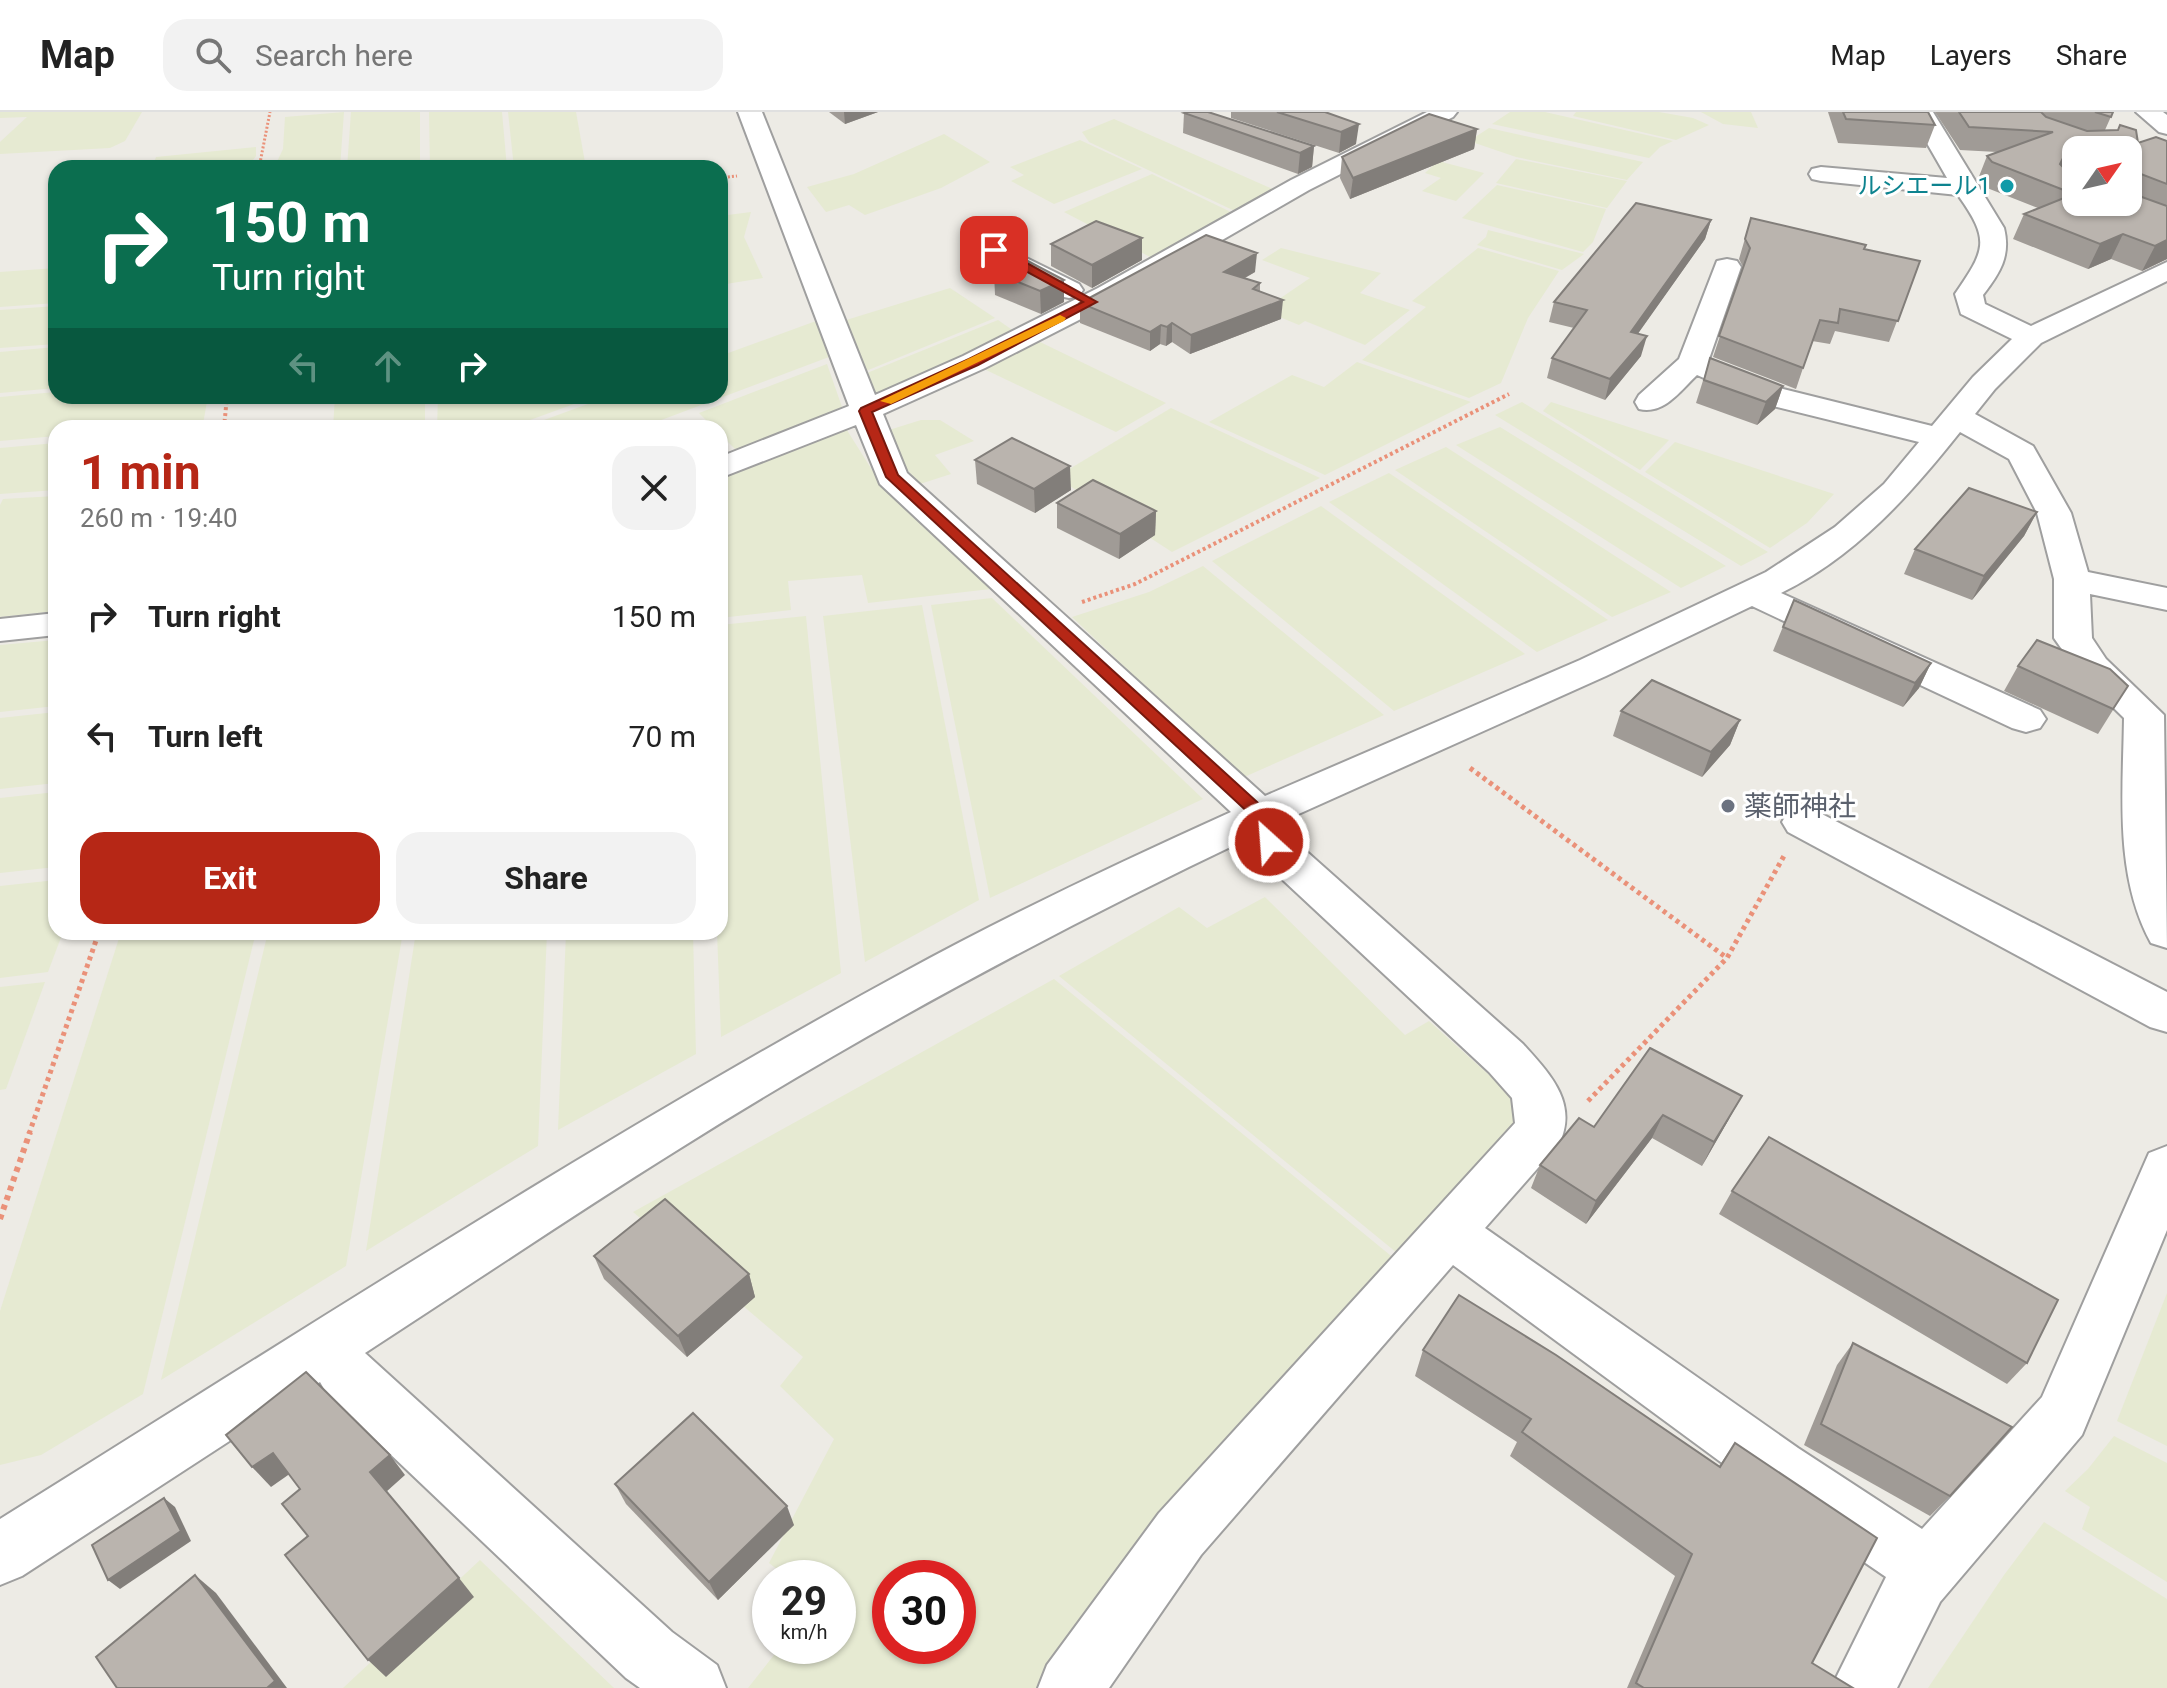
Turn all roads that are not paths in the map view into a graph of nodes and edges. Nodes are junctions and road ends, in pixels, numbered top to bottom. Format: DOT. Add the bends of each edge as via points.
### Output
graph roads {
  1 [pos="750,112"];
  2 [pos="1445,112"];
  3 [pos="1921,112"];
  4 [pos="2148,112"];
  5 [pos="2163,137"];
  6 [pos="1304,152"];
  7 [pos="1342,165"];
  8 [pos="1821,174"];
  9 [pos="1967,188"];
  10 [pos="994,250"];
  11 [pos="1727,267"];
  12 [pos="2167,270"];
  13 [pos="1092,302"];
  14 [pos="2031,337"];
  15 [pos="1693,363"];
  16 [pos="1650,402"];
  17 [pos="865,411"];
  18 [pos="1948,427"];
  19 [pos="728,465"];
  20 [pos="2072,579"];
  21 [pos="1753,592"];
  22 [pos="2167,599"];
  23 [pos="48,625"];
  24 [pos="0,630"];
  25 [pos="2026,719"];
  26 [pos="1260,815"];
  27 [pos="1803,822"];
  28 [pos="2167,931"];
  29 [pos="2167,1014"];
  30 [pos="2167,1168"];
  31 [pos="1449,1232"];
  32 [pos="327,1344"];
  33 [pos="0,1554"];
  34 [pos="1928,1569"];
  35 [pos="694,1688"];
  36 [pos="1070,1688"];
  37 [pos="1863,1688"];
  1 -- 17 [label="street"];
  2 -- 7 [label="street"];
  3 -- 9 [label="street"];
  4 -- 5 [label="street"];
  6 -- 7 [label="street"];
  7 -- 13 [label="street"];
  8 -- 9 [label="street"];
  9 -- 14 [label="street" via="1985,211 1993,233 1993,259 1969,294 1971,308"];
  10 -- 13 [label="street"];
  11 -- 15 [label="street"];
  12 -- 14 [label="street"];
  13 -- 17 [label="street"];
  14 -- 18 [label="street"];
  15 -- 16 [label="street"];
  15 -- 18 [label="street" via="1772,396"];
  17 -- 19 [label="street"];
  17 -- 26 [label="street" via="892,477"];
  18 -- 20 [label="street" via="2022,453 2054,513"];
  18 -- 21 [label="street" via="1896,491 1847,534"];
  20 -- 22 [label="street"];
  20 -- 28 [label="street" via="2073,638 2093,667 2144,715 2149,870"];
  21 -- 25 [label="street"];
  21 -- 26 [label="street"];
  23 -- 24 [label="street"];
  26 -- 31 [label="street" via="1269,842 1536,1091 1541,1129"];
  26 -- 32 [label="street" via="1098,891 921,984 663,1133"];
  27 -- 29 [label="street"];
  30 -- 34 [label="street" via="2062,1416"];
  31 -- 34 [label="street" via="1777,1468"];
  31 -- 36 [label="street" via="1180,1534"];
  32 -- 33 [label="street"];
  32 -- 35 [label="street" via="347,1375 649,1655"];
  34 -- 37 [label="street"];
}
